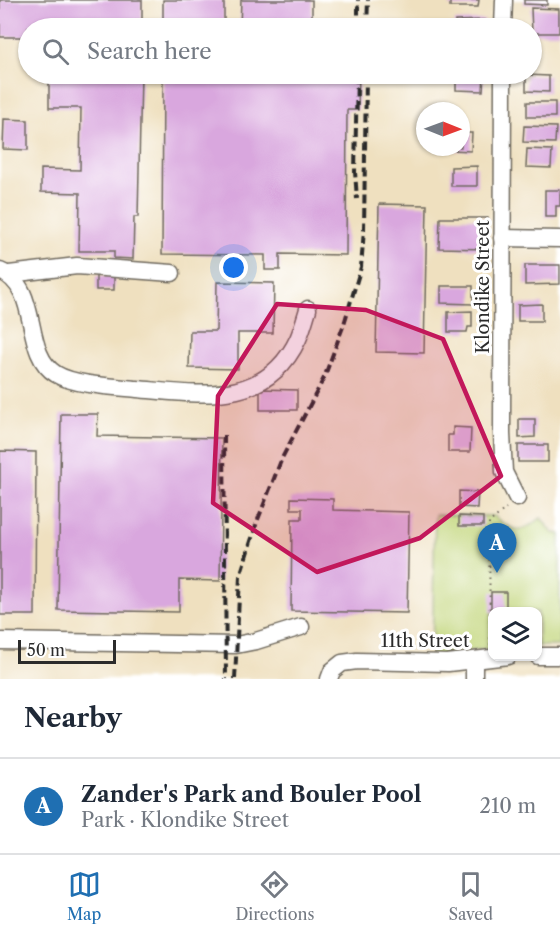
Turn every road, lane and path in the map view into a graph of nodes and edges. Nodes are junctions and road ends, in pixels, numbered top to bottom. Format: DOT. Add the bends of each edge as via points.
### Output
graph roads {
  1 [pos="504,0"];
  2 [pos="503,18"];
  3 [pos="503,84"];
  4 [pos="502,238"];
  5 [pos="560,239"];
  6 [pos="4,273"];
  7 [pos="172,273"];
  8 [pos="308,309"];
  9 [pos="517,498"];
  10 [pos="301,627"];
  11 [pos="0,641"];
  12 [pos="542,656"];
  13 [pos="560,656"];
  14 [pos="482,659"];
  15 [pos="488,659"];
  16 [pos="329,679"];
  17 [pos="474,679"];
  1 -- 2 [label="street"];
  3 -- 4 [label="street, Klondike Street"];
  4 -- 5 [label="street"];
  4 -- 9 [label="street, Klondike Street" via="502,444 504,472"];
  6 -- 7 [label="street" via="77,266"];
  6 -- 8 [label="street" via="24,296 44,365 59,376 120,387 205,394 245,388 285,361"];
  9 -- 14 [label="path" via="489,523 489,636"];
  10 -- 11 [label="street" via="236,645"];
  12 -- 13 [label="street"];
  14 -- 15 [label="street, 11th Street"];
  14 -- 16 [label="street, 11th Street" via="448,663 357,660 342,663"];
  14 -- 17 [label="street"];
}
